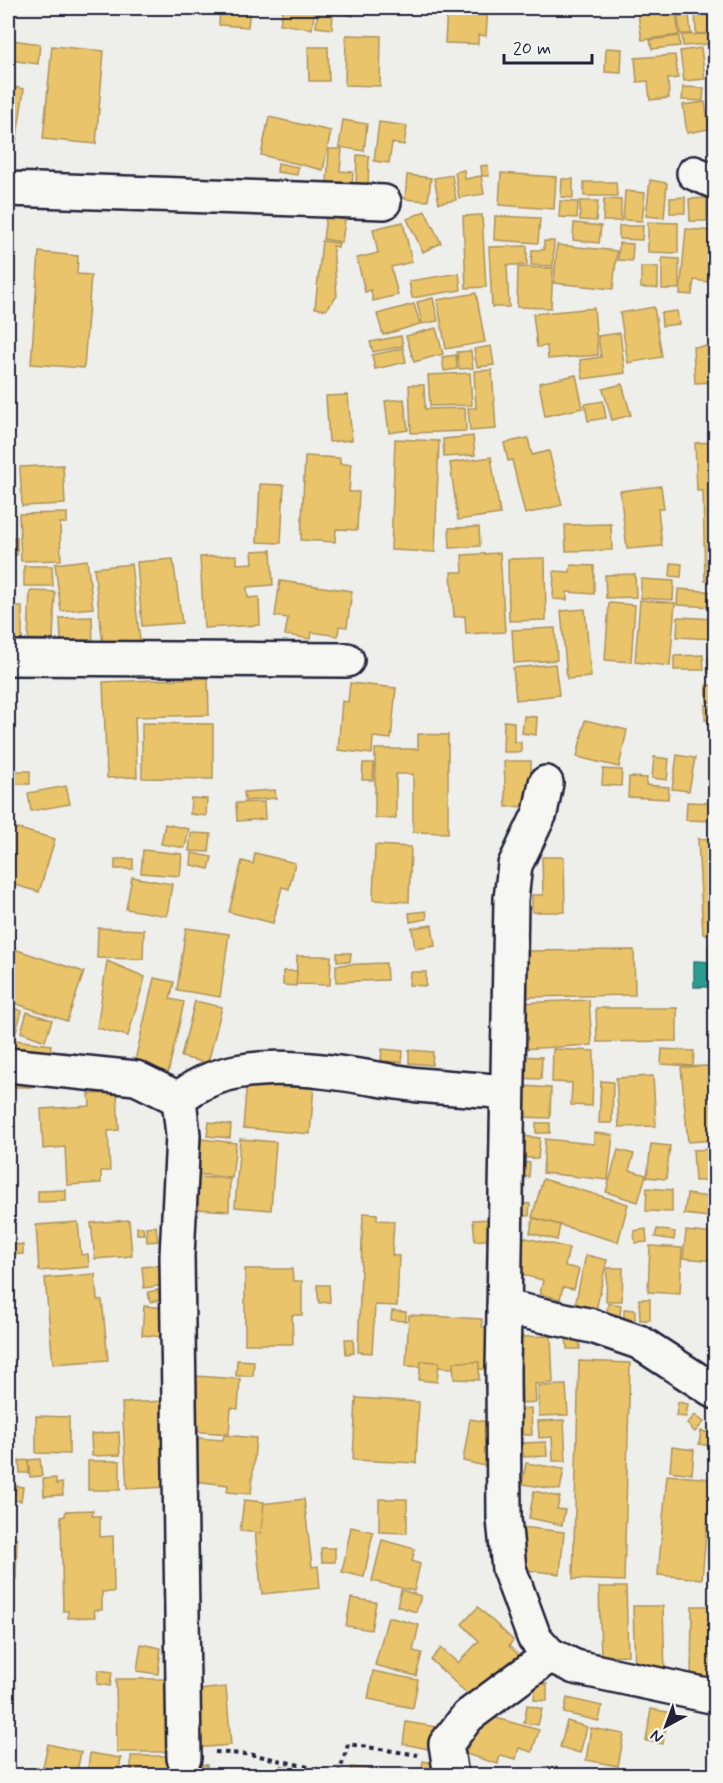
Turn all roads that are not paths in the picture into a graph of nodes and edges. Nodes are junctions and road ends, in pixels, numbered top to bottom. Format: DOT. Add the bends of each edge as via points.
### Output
graph roads {
  1 [pos="8,189"];
  2 [pos="384,202"];
  3 [pos="8,658"];
  4 [pos="347,660"];
  5 [pos="546,783"];
  6 [pos="8,1065"];
  7 [pos="507,1092"];
  8 [pos="179,1099"];
  9 [pos="504,1306"];
  10 [pos="716,1392"];
  11 [pos="550,1655"];
  12 [pos="716,1697"];
  13 [pos="184,1758"];
  14 [pos="451,1768"];
  1 -- 2 [label="street"];
  3 -- 4 [label="street"];
  5 -- 7 [label="street" via="540,813 515,865"];
  6 -- 8 [label="street" via="136,1078"];
  7 -- 8 [label="street" via="269,1069 228,1073 192,1087"];
  7 -- 9 [label="street"];
  8 -- 13 [label="street" via="183,1135 177,1256"];
  9 -- 10 [label="street" via="592,1326 639,1342"];
  9 -- 11 [label="street" via="504,1519 509,1569 534,1637"];
  11 -- 12 [label="street" via="575,1667"];
  11 -- 14 [label="street" via="468,1716 446,1744"];
}
